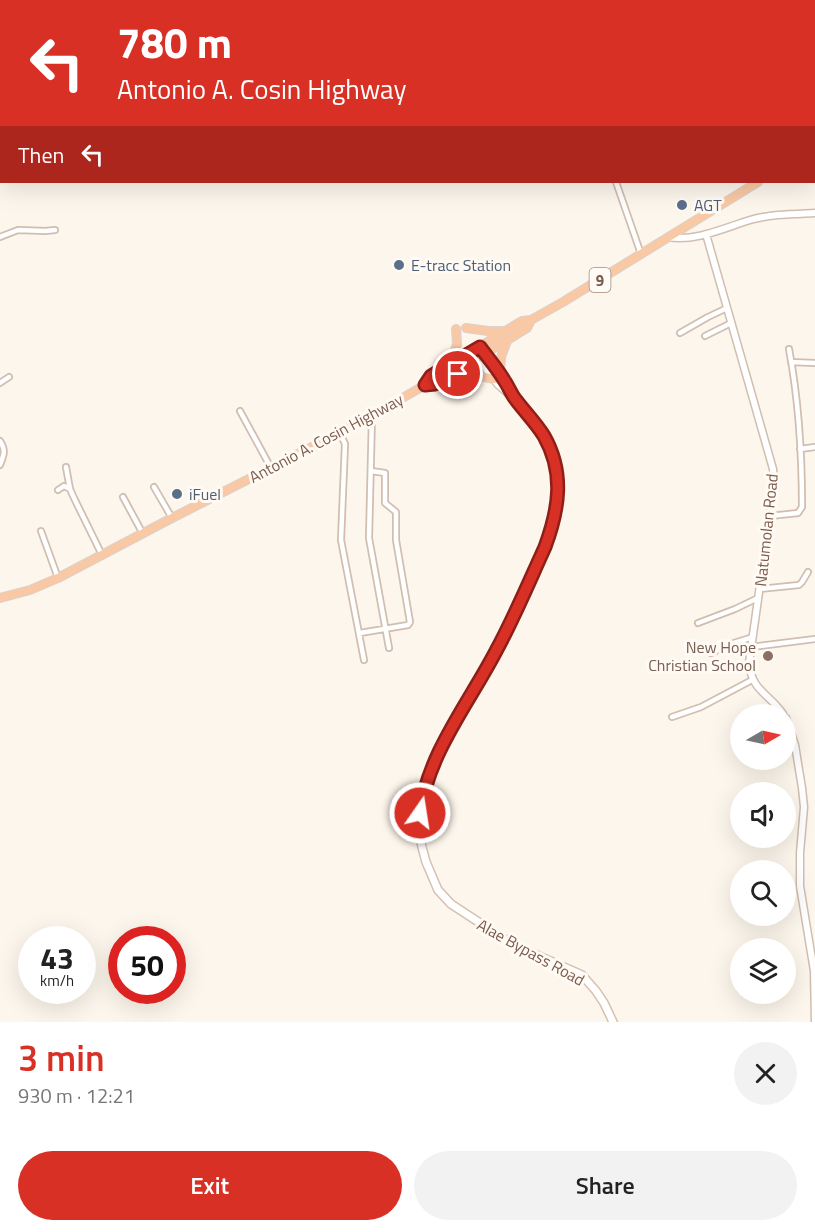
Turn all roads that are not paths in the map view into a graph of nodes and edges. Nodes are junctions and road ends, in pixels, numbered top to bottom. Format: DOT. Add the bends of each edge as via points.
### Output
graph roads {
  1 [pos="616,183"];
  2 [pos="756,183"];
  3 [pos="815,213"];
  4 [pos="55,230"];
  5 [pos="706,234"];
  6 [pos="0,237"];
  7 [pos="668,237"];
  8 [pos="641,254"];
  9 [pos="727,308"];
  10 [pos="531,320"];
  11 [pos="731,324"];
  12 [pos="466,328"];
  13 [pos="456,329"];
  14 [pos="507,330"];
  15 [pos="680,333"];
  16 [pos="705,336"];
  17 [pos="508,340"];
  18 [pos="789,349"];
  19 [pos="479,352"];
  20 [pos="791,362"];
  21 [pos="815,363"];
  22 [pos="451,364"];
  23 [pos="451,374"];
  24 [pos="497,376"];
  25 [pos="9,377"];
  26 [pos="0,383"];
  27 [pos="425,385"];
  28 [pos="240,411"];
  29 [pos="372,416"];
  30 [pos="340,433"];
  31 [pos="0,441"];
  32 [pos="815,447"];
  33 [pos="800,449"];
  34 [pos="0,465"];
  35 [pos="66,467"];
  36 [pos="271,468"];
  37 [pos="371,471"];
  38 [pos="154,488"];
  39 [pos="70,489"];
  40 [pos="58,490"];
  41 [pos="123,497"];
  42 [pos="770,516"];
  43 [pos="172,518"];
  44 [pos="41,531"];
  45 [pos="143,534"];
  46 [pos="102,555"];
  47 [pos="808,572"];
  48 [pos="58,578"];
  49 [pos="759,589"];
  50 [pos="0,598"];
  51 [pos="758,598"];
  52 [pos="698,623"];
  53 [pos="385,629"];
  54 [pos="360,633"];
  55 [pos="753,638"];
  56 [pos="815,639"];
  57 [pos="751,646"];
  58 [pos="389,648"];
  59 [pos="711,653"];
  60 [pos="364,660"];
  61 [pos="752,680"];
  62 [pos="776,704"];
  63 [pos="672,717"];
  64 [pos="796,750"];
  65 [pos="613,1022"];
  66 [pos="814,1022"];
  1 -- 8 [label="street"];
  2 -- 7 [label="highway, Antonio A. Cosin Highway / 9"];
  3 -- 5 [label="street" via="759,218"];
  4 -- 6 [label="street" via="18,230"];
  5 -- 7 [label="street"];
  5 -- 9 [label="street, Natumolan Road"];
  7 -- 8 [label="highway, Antonio A. Cosin Highway / 9"];
  8 -- 10 [label="highway, Antonio A. Cosin Highway / 9"];
  9 -- 11 [label="street, Natumolan Road"];
  9 -- 15 [label="street"];
  10 -- 14 [label="highway, Antonio A. Cosin Highway / 9"];
  10 -- 17 [label="highway, Antonio A. Cosin Highway / 9" via="527,328"];
  11 -- 16 [label="street"];
  11 -- 42 [label="street, Natumolan Road" via="773,469"];
  12 -- 14 [label="highway"];
  13 -- 22 [label="highway"];
  14 -- 19 [label="highway, Antonio A. Cosin Highway / 9"];
  17 -- 19 [label="highway, Antonio A. Cosin Highway / 9"];
  17 -- 24 [label="highway"];
  18 -- 20 [label="street"];
  19 -- 22 [label="highway, Antonio A. Cosin Highway / 9"];
  19 -- 23 [label="highway, Antonio A. Cosin Highway / 9"];
  19 -- 24 [label="main road, Alae Bypass Road"];
  20 -- 21 [label="street"];
  20 -- 33 [label="street"];
  22 -- 27 [label="highway, Antonio A. Cosin Highway / 9" via="431,376"];
  23 -- 24 [label="highway"];
  23 -- 27 [label="highway, Antonio A. Cosin Highway / 9"];
  24 -- 65 [label="main road, Alae Bypass Road" via="543,435 552,453 558,502 545,547 500,644 434,765 422,796 421,840 426,862 443,897 512,944 582,975"];
  25 -- 26 [label="street"];
  27 -- 29 [label="highway, Antonio A. Cosin Highway / 9"];
  28 -- 36 [label="street"];
  29 -- 30 [label="highway, Antonio A. Cosin Highway / 9"];
  29 -- 37 [label="street"];
  30 -- 36 [label="highway, Antonio A. Cosin Highway / 9"];
  30 -- 54 [label="street" via="345,444 341,540"];
  31 -- 34 [label="street" via="4,454"];
  32 -- 33 [label="street"];
  33 -- 42 [label="street" via="801,510"];
  35 -- 39 [label="street"];
  36 -- 43 [label="highway, Antonio A. Cosin Highway / 9"];
  37 -- 53 [label="street" via="369,538"];
  37 -- 53 [label="street" via="385,473 386,503 396,512 397,546 410,620 408,625"];
  38 -- 43 [label="street"];
  39 -- 40 [label="street" via="64,486"];
  39 -- 46 [label="street"];
  41 -- 45 [label="street"];
  42 -- 49 [label="street, Natumolan Road"];
  43 -- 45 [label="highway, Antonio A. Cosin Highway / 9"];
  44 -- 48 [label="street"];
  45 -- 46 [label="highway, Antonio A. Cosin Highway / 9"];
  46 -- 48 [label="highway, Antonio A. Cosin Highway / 9"];
  47 -- 49 [label="street" via="799,585"];
  48 -- 50 [label="highway, Antonio A. Cosin Highway / 9"];
  49 -- 51 [label="street, Natumolan Road"];
  51 -- 52 [label="street"];
  51 -- 55 [label="street, Natumolan Road"];
  53 -- 54 [label="street"];
  53 -- 58 [label="street"];
  54 -- 60 [label="street"];
  55 -- 57 [label="street, Natumolan Road"];
  55 -- 59 [label="street"];
  56 -- 57 [label="street"];
  57 -- 61 [label="street, Natumolan Road"];
  61 -- 62 [label="street"];
  61 -- 63 [label="street" via="701,707"];
  64 -- 66 [label="street" via="804,807 800,886 814,971"];
}
